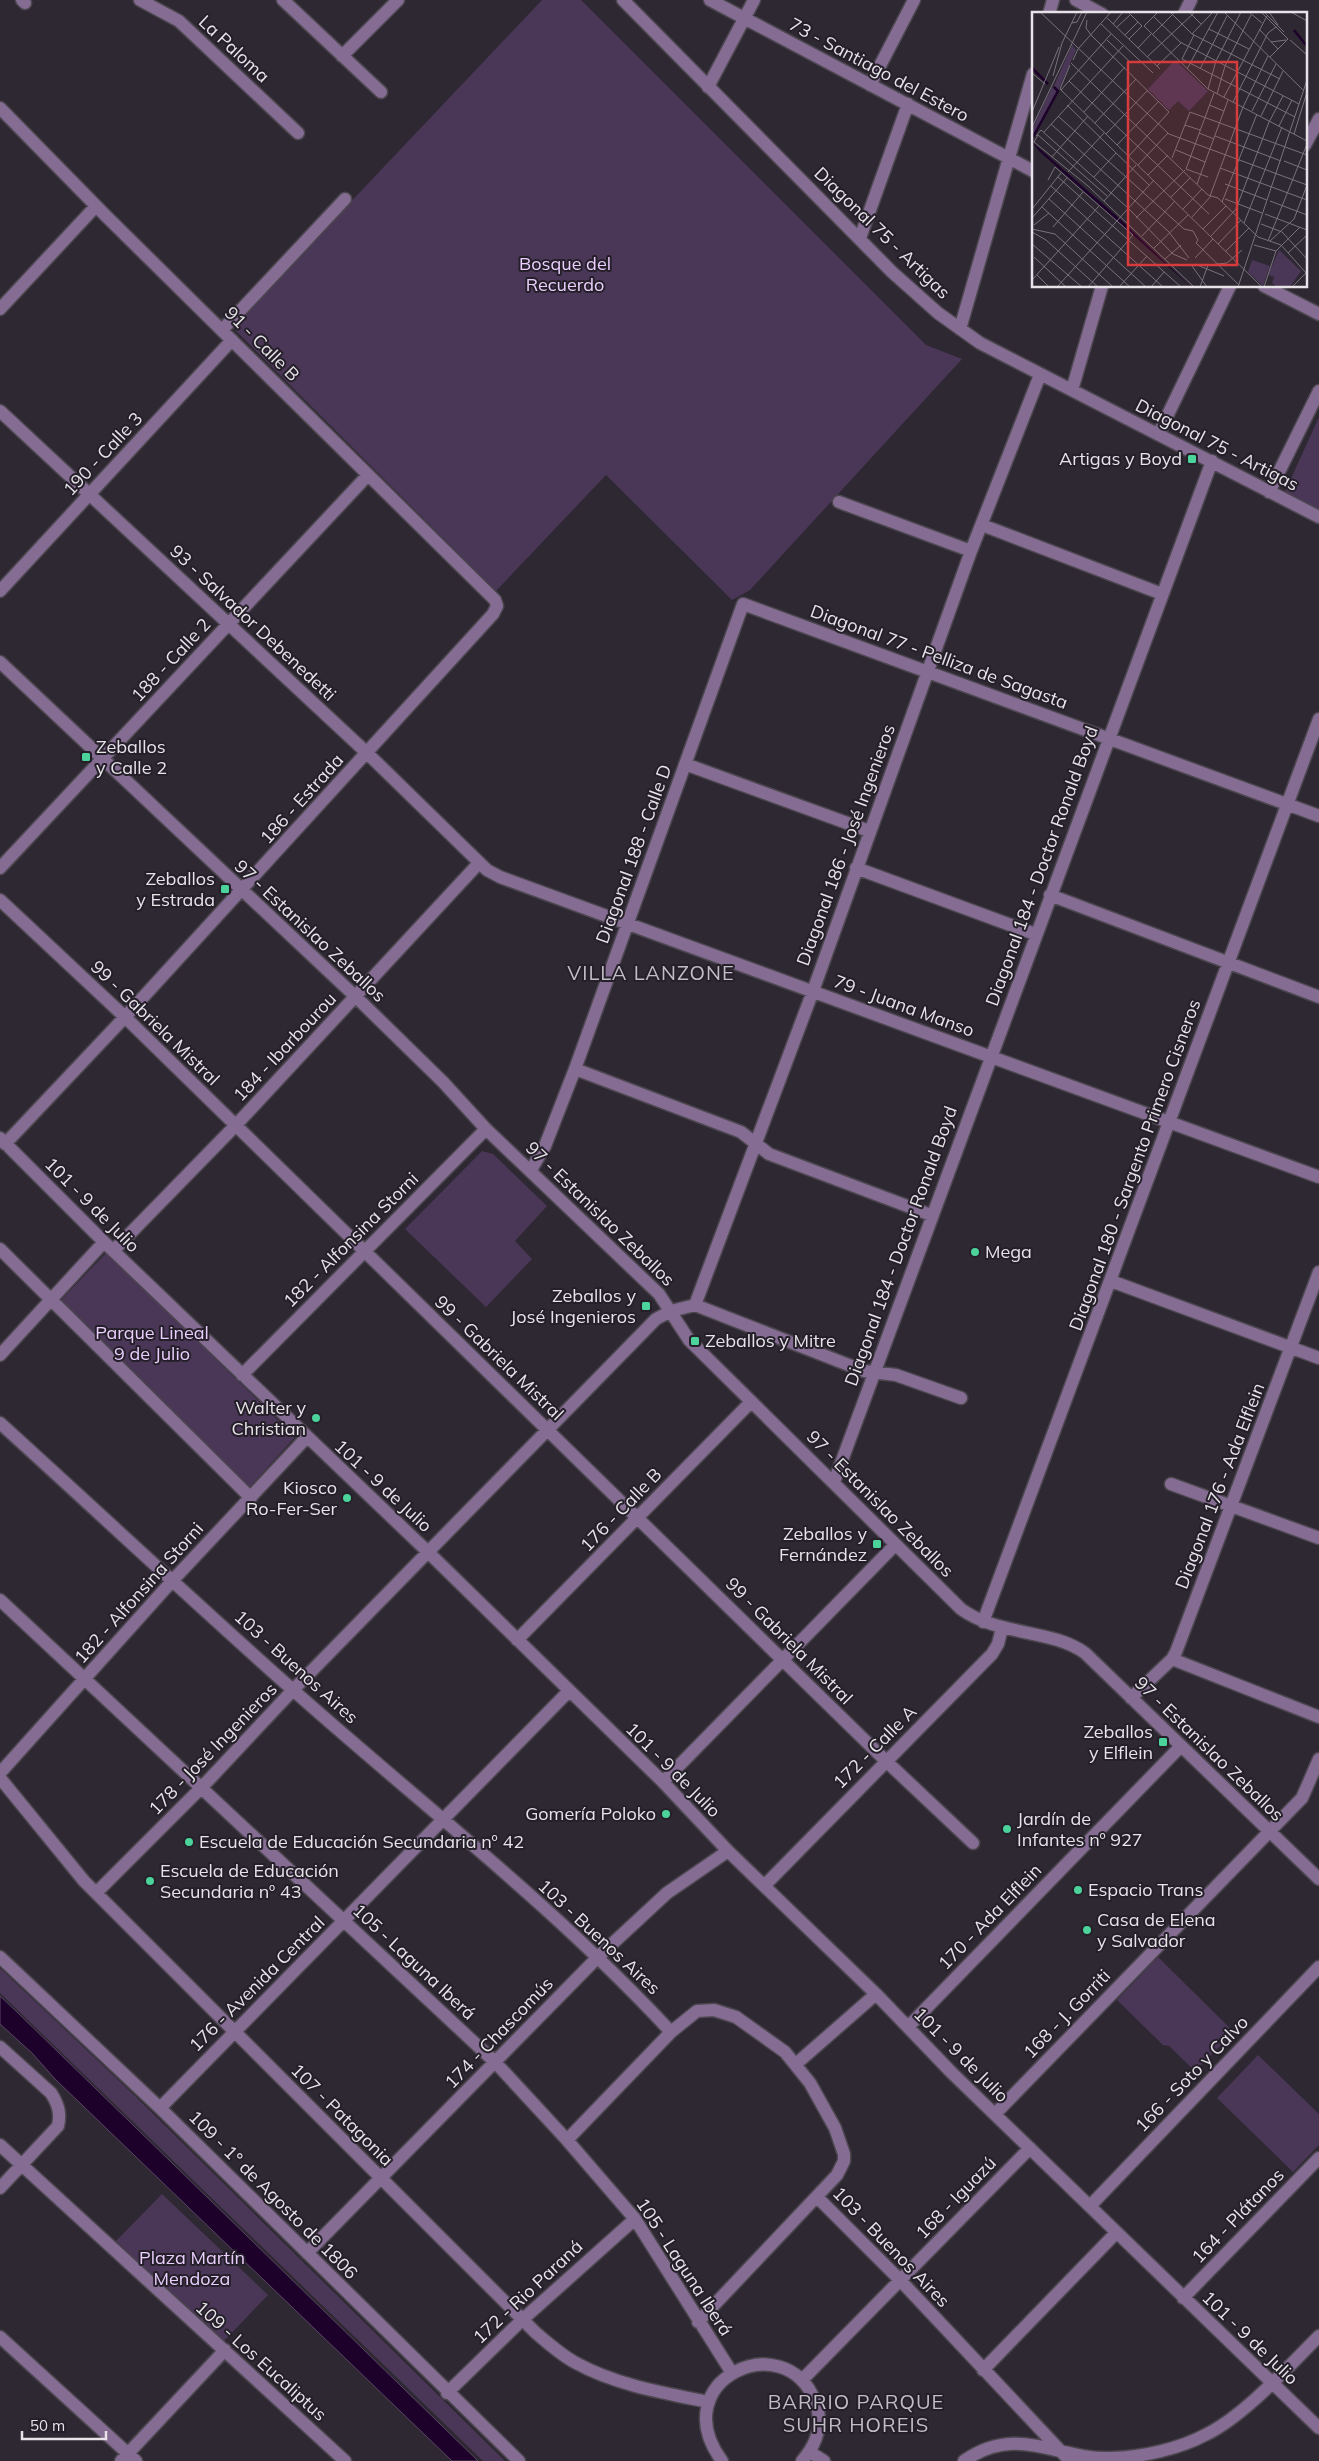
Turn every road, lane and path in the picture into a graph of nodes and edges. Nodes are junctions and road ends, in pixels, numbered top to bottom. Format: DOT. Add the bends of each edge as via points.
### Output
graph roads {
  1 [pos="140,0"];
  2 [pos="283,0"];
  3 [pos="398,0"];
  4 [pos="710,0"];
  5 [pos="754,0"];
  6 [pos="914,0"];
  7 [pos="1076,0"];
  8 [pos="1191,0"];
  9 [pos="629,2"];
  10 [pos="1098,12"];
  11 [pos="1185,12"];
  12 [pos="743,18"];
  13 [pos="342,56"];
  14 [pos="1032,78"];
  15 [pos="870,85"];
  16 [pos="708,87"];
  17 [pos="381,92"];
  18 [pos="908,104"];
  19 [pos="0,108"];
  20 [pos="1315,123"];
  21 [pos="298,133"];
  22 [pos="1306,143"];
  23 [pos="1010,159"];
  24 [pos="1032,170"];
  25 [pos="345,199"];
  26 [pos="96,206"];
  27 [pos="860,238"];
  28 [pos="1101,288"];
  29 [pos="1229,288"];
  30 [pos="1268,288"];
  31 [pos="0,308"];
  32 [pos="1319,314"];
  33 [pos="223,329"];
  34 [pos="960,329"];
  35 [pos="232,340"];
  36 [pos="1040,375"];
  37 [pos="1072,390"];
  38 [pos="1319,392"];
  39 [pos="0,411"];
  40 [pos="1159,433"];
  41 [pos="1212,461"];
  42 [pos="368,475"];
  43 [pos="1270,492"];
  44 [pos="89,495"];
  45 [pos="838,502"];
  46 [pos="1319,517"];
  47 [pos="982,525"];
  48 [pos="971,551"];
  49 [pos="0,591"];
  50 [pos="1162,594"];
  51 [pos="743,604"];
  52 [pos="497,606"];
  53 [pos="228,625"];
  54 [pos="0,662"];
  55 [pos="927,670"];
  56 [pos="1319,719"];
  57 [pos="1108,738"];
  58 [pos="367,753"];
  59 [pos="102,760"];
  60 [pos="685,764"];
  61 [pos="1287,804"];
  62 [pos="1319,816"];
  63 [pos="869,831"];
  64 [pos="479,863"];
  65 [pos="0,868"];
  66 [pos="856,868"];
  67 [pos="241,891"];
  68 [pos="1050,895"];
  69 [pos="0,900"];
  70 [pos="627,923"];
  71 [pos="1035,934"];
  72 [pos="1228,963"];
  73 [pos="812,991"];
  74 [pos="356,997"];
  75 [pos="1319,997"];
  76 [pos="125,1017"];
  77 [pos="990,1057"];
  78 [pos="575,1069"];
  79 [pos="1170,1122"];
  80 [pos="236,1125"];
  81 [pos="486,1129"];
  82 [pos="3,1141"];
  83 [pos="755,1143"];
  84 [pos="531,1170"];
  85 [pos="1319,1177"];
  86 [pos="931,1215"];
  87 [pos="108,1246"];
  88 [pos="0,1249"];
  89 [pos="365,1252"];
  90 [pos="1319,1272"];
  91 [pos="1111,1281"];
  92 [pos="52,1300"];
  93 [pos="695,1305"];
  94 [pos="671,1312"];
  95 [pos="1291,1348"];
  96 [pos="0,1355"];
  97 [pos="1319,1358"];
  98 [pos="873,1372"];
  99 [pos="242,1375"];
  100 [pos="961,1398"];
  101 [pos="750,1403"];
  102 [pos="0,1423"];
  103 [pos="548,1430"];
  104 [pos="306,1438"];
  105 [pos="834,1482"];
  106 [pos="1171,1484"];
  107 [pos="251,1498"];
  108 [pos="1231,1506"];
  109 [pos="638,1518"];
  110 [pos="1319,1538"];
  111 [pos="895,1545"];
  112 [pos="428,1552"];
  113 [pos="173,1580"];
  114 [pos="0,1600"];
  115 [pos="983,1622"];
  116 [pos="1002,1628"];
  117 [pos="517,1640"];
  118 [pos="782,1658"];
  119 [pos="1172,1659"];
  120 [pos="85,1678"];
  121 [pos="293,1690"];
  122 [pos="568,1692"];
  123 [pos="1131,1698"];
  124 [pos="1319,1717"];
  125 [pos="1181,1746"];
  126 [pos="1319,1759"];
  127 [pos="886,1761"];
  128 [pos="0,1773"];
  129 [pos="0,1778"];
  130 [pos="663,1782"];
  131 [pos="203,1786"];
  132 [pos="445,1819"];
  133 [pos="1270,1832"];
  134 [pos="973,1843"];
  135 [pos="728,1851"];
  136 [pos="1319,1879"];
  137 [pos="764,1886"];
  138 [pos="96,1893"];
  139 [pos="344,1921"];
  140 [pos="0,1957"];
  141 [pos="598,1957"];
  142 [pos="1319,1967"];
  143 [pos="876,1994"];
  144 [pos="908,2027"];
  145 [pos="234,2031"];
  146 [pos="671,2032"];
  147 [pos="0,2047"];
  148 [pos="495,2062"];
  149 [pos="796,2064"];
  150 [pos="160,2108"];
  151 [pos="995,2114"];
  152 [pos="567,2140"];
  153 [pos="0,2145"];
  154 [pos="1030,2148"];
  155 [pos="1319,2158"];
  156 [pos="22,2165"];
  157 [pos="382,2179"];
  158 [pos="0,2188"];
  159 [pos="817,2197"];
  160 [pos="1090,2206"];
  161 [pos="635,2219"];
  162 [pos="1116,2233"];
  163 [pos="307,2253"];
  164 [pos="900,2280"];
  165 [pos="1182,2298"];
  166 [pos="522,2320"];
  167 [pos="698,2322"];
  168 [pos="1319,2336"];
  169 [pos="0,2337"];
  170 [pos="225,2350"];
  171 [pos="983,2370"];
  172 [pos="732,2373"];
  173 [pos="802,2380"];
  174 [pos="1272,2383"];
  175 [pos="447,2393"];
  176 [pos="709,2402"];
  177 [pos="1319,2428"];
  178 [pos="1056,2448"];
  179 [pos="806,2457"];
  180 [pos="128,2458"];
  181 [pos="345,2461"];
  182 [pos="519,2461"];
  183 [pos="722,2461"];
  184 [pos="824,2461"];
  185 [pos="964,2461"];
  186 [pos="1070,2461"];
  1 -- 21 [label="street, La Paloma" via="179,21"];
  2 -- 13 [label="street"];
  3 -- 13 [label="street"];
  4 -- 12 [label="street, 73 - Santiago del Estero"];
  5 -- 12 [label="street"];
  6 -- 15 [label="street"];
  7 -- 10 [label="street"];
  8 -- 11 [label="street"];
  9 -- 16 [label="street, Diagonal 75 - Artigas"];
  12 -- 15 [label="street, 73 - Santiago del Estero"];
  12 -- 16 [label="street"];
  13 -- 17 [label="street"];
  14 -- 23 [label="street"];
  15 -- 18 [label="street, 73 - Santiago del Estero"];
  16 -- 27 [label="street, Diagonal 75 - Artigas"];
  18 -- 23 [label="street, 73 - Santiago del Estero"];
  18 -- 27 [label="street"];
  19 -- 26 [label="street, 91 - Calle B"];
  20 -- 22 [label="street"];
  23 -- 24 [label="street, 73 - Santiago del Estero"];
  23 -- 34 [label="street"];
  25 -- 33 [label="street"];
  26 -- 31 [label="street"];
  26 -- 33 [label="street, 91 - Calle B"];
  27 -- 34 [label="street, Diagonal 75 - Artigas" via="938,314"];
  28 -- 37 [label="street"];
  29 -- 40 [label="street"];
  30 -- 32 [label="street"];
  33 -- 35 [label="street, 91 - Calle B"];
  34 -- 36 [label="street, Diagonal 75 - Artigas"];
  35 -- 42 [label="street, 91 - Calle B"];
  35 -- 44 [label="street, 190 - Calle 3"];
  36 -- 37 [label="street, Diagonal 75 - Artigas"];
  36 -- 47 [label="street, Diagonal 186 - José Ingenieros"];
  37 -- 40 [label="street, Diagonal 75 - Artigas"];
  38 -- 43 [label="street"];
  39 -- 44 [label="street, 93 - Salvador Debenedetti"];
  40 -- 41 [label="street, Diagonal 75 - Artigas"];
  41 -- 43 [label="street, Diagonal 75 - Artigas"];
  41 -- 50 [label="street, Diagonal 184 - Doctor Ronald Boyd"];
  42 -- 52 [label="street, 91 - Calle B"];
  42 -- 53 [label="street, 188 - Calle 2"];
  43 -- 46 [label="street, Diagonal 75 - Artigas"];
  44 -- 49 [label="street, 190 - Calle 3"];
  44 -- 53 [label="street, 93 - Salvador Debenedetti"];
  45 -- 48 [label="street"];
  47 -- 48 [label="street, Diagonal 186 - José Ingenieros"];
  47 -- 50 [label="street"];
  48 -- 55 [label="street, Diagonal 186 - José Ingenieros"];
  50 -- 57 [label="street, Diagonal 184 - Doctor Ronald Boyd"];
  51 -- 55 [label="street, Diagonal 77 - Pelliza de Sagasta"];
  51 -- 60 [label="street, Diagonal 188 - Calle D"];
  52 -- 58 [label="street, 186 - Estrada" via="494,614"];
  53 -- 58 [label="street, 93 - Salvador Debenedetti"];
  53 -- 59 [label="street, 188 - Calle 2"];
  54 -- 59 [label="street, 97 - Estanislao Zeballos"];
  55 -- 57 [label="street, Diagonal 77 - Pelliza de Sagasta"];
  55 -- 63 [label="street, Diagonal 186 - José Ingenieros"];
  56 -- 61 [label="street, Diagonal 180 - Sargento Primero Cisneros"];
  57 -- 61 [label="street, Diagonal 77 - Pelliza de Sagasta"];
  57 -- 68 [label="street, Diagonal 184 - Doctor Ronald Boyd"];
  58 -- 64 [label="street, 93 - Salvador Debenedetti"];
  58 -- 67 [label="street, 186 - Estrada"];
  59 -- 65 [label="street, 188 - Calle 2"];
  59 -- 67 [label="street, 97 - Estanislao Zeballos"];
  60 -- 63 [label="street"];
  60 -- 70 [label="street, Diagonal 188 - Calle D"];
  61 -- 62 [label="street, Diagonal 77 - Pelliza de Sagasta"];
  61 -- 72 [label="street, Diagonal 180 - Sargento Primero Cisneros"];
  63 -- 66 [label="street, Diagonal 186 - José Ingenieros"];
  64 -- 70 [label="street, 79 - Juana Manso" via="500,877"];
  64 -- 74 [label="street, 184 - Ibarbourou"];
  66 -- 71 [label="street"];
  66 -- 73 [label="street, Diagonal 186 - José Ingenieros"];
  67 -- 74 [label="street, 97 - Estanislao Zeballos"];
  67 -- 76 [label="street, 186 - Estrada"];
  68 -- 71 [label="street, Diagonal 184 - Doctor Ronald Boyd"];
  68 -- 72 [label="street"];
  69 -- 76 [label="street, 99 - Gabriela Mistral"];
  70 -- 73 [label="street, 79 - Juana Manso"];
  70 -- 78 [label="street, Diagonal 188 - Calle D"];
  71 -- 77 [label="street, Diagonal 184 - Doctor Ronald Boyd"];
  72 -- 75 [label="street"];
  72 -- 79 [label="street, Diagonal 180 - Sargento Primero Cisneros"];
  73 -- 77 [label="street, 79 - Juana Manso"];
  73 -- 83 [label="street, Diagonal 186 - José Ingenieros"];
  74 -- 80 [label="street, 184 - Ibarbourou"];
  74 -- 81 [label="street, 97 - Estanislao Zeballos"];
  76 -- 80 [label="street, 99 - Gabriela Mistral"];
  76 -- 82 [label="street, 186 - Estrada"];
  77 -- 79 [label="street, 79 - Juana Manso"];
  77 -- 86 [label="street, Diagonal 184 - Doctor Ronald Boyd"];
  78 -- 83 [label="street" via="741,1132"];
  78 -- 84 [label="street, Diagonal 188 - Calle D" via="545,1146"];
  79 -- 85 [label="street, 79 - Juana Manso"];
  79 -- 91 [label="street, Diagonal 180 - Sargento Primero Cisneros"];
  80 -- 87 [label="street, 184 - Ibarbourou"];
  80 -- 89 [label="street, 99 - Gabriela Mistral"];
  81 -- 84 [label="street, 97 - Estanislao Zeballos"];
  81 -- 89 [label="street, 182 - Alfonsina Storni"];
  82 -- 87 [label="street, 101 - 9 de Julio"];
  83 -- 86 [label="street" via="770,1154"];
  83 -- 93 [label="street, Diagonal 186 - José Ingenieros"];
  84 -- 94 [label="street, 97 - Estanislao Zeballos" via="659,1294"];
  86 -- 98 [label="street, Diagonal 184 - Doctor Ronald Boyd"];
  87 -- 92 [label="street, 184 - Ibarbourou"];
  87 -- 99 [label="street, 101 - 9 de Julio"];
  88 -- 92 [label="street"];
  89 -- 99 [label="street, 182 - Alfonsina Storni"];
  89 -- 103 [label="street, 99 - Gabriela Mistral"];
  90 -- 95 [label="street, Diagonal 176 - Ada Elflein"];
  91 -- 95 [label="street"];
  91 -- 115 [label="street, Diagonal 180 - Sargento Primero Cisneros"];
  92 -- 96 [label="street, 184 - Ibarbourou"];
  92 -- 107 [label="street"];
  93 -- 94 [label="street"];
  93 -- 98 [label="street"];
  94 -- 101 [label="street, 97 - Estanislao Zeballos" via="689,1340"];
  94 -- 103 [label="street, 178 - José Ingenieros" via="656,1319"];
  95 -- 97 [label="street"];
  95 -- 108 [label="street, Diagonal 176 - Ada Elflein"];
  98 -- 100 [label="street" via="896,1375"];
  98 -- 105 [label="street, Diagonal 184 - Doctor Ronald Boyd"];
  99 -- 104 [label="street, 101 - 9 de Julio"];
  101 -- 105 [label="street, 97 - Estanislao Zeballos"];
  101 -- 109 [label="street, 176 - Calle B"];
  102 -- 113 [label="street, 103 - Buenos Aires"];
  103 -- 109 [label="street, 99 - Gabriela Mistral"];
  103 -- 112 [label="street, 178 - José Ingenieros"];
  104 -- 107 [label="street, 182 - Alfonsina Storni"];
  104 -- 112 [label="street, 101 - 9 de Julio"];
  105 -- 111 [label="street, 97 - Estanislao Zeballos"];
  106 -- 108 [label="street"];
  107 -- 113 [label="street, 182 - Alfonsina Storni"];
  108 -- 110 [label="street"];
  108 -- 119 [label="street, Diagonal 176 - Ada Elflein"];
  109 -- 117 [label="street, 176 - Calle B"];
  109 -- 118 [label="street, 99 - Gabriela Mistral"];
  111 -- 115 [label="street, 97 - Estanislao Zeballos" via="961,1609"];
  111 -- 118 [label="street"];
  112 -- 117 [label="street, 101 - 9 de Julio"];
  112 -- 121 [label="street, 178 - José Ingenieros"];
  113 -- 120 [label="street, 182 - Alfonsina Storni"];
  113 -- 121 [label="street, 103 - Buenos Aires"];
  114 -- 120 [label="street, 105 - Laguna Iberá"];
  115 -- 116 [label="street, 97 - Estanislao Zeballos"];
  116 -- 123 [label="street, 97 - Estanislao Zeballos" via="1076,1647"];
  116 -- 127 [label="street, 172 - Calle A" via="992,1654"];
  117 -- 122 [label="street, 101 - 9 de Julio"];
  118 -- 127 [label="street, 99 - Gabriela Mistral"];
  118 -- 130 [label="street"];
  119 -- 123 [label="street, Diagonal 176 - Ada Elflein"];
  119 -- 124 [label="street"];
  120 -- 128 [label="street, 182 - Alfonsina Storni"];
  120 -- 131 [label="street, 105 - Laguna Iberá"];
  121 -- 131 [label="street, 178 - José Ingenieros"];
  121 -- 132 [label="street, 103 - Buenos Aires"];
  122 -- 130 [label="street, 101 - 9 de Julio"];
  122 -- 132 [label="street, 176 - Avenida Central"];
  123 -- 125 [label="street, 97 - Estanislao Zeballos"];
  125 -- 133 [label="street, 97 - Estanislao Zeballos"];
  125 -- 144 [label="street, 170 - Ada Elflein"];
  126 -- 133 [label="street, 168 - J. Gorriti" via="1302,1798"];
  127 -- 134 [label="street, 99 - Gabriela Mistral"];
  127 -- 137 [label="street, 172 - Calle A"];
  129 -- 138 [label="street, 107 - Patagonia"];
  130 -- 135 [label="street, 101 - 9 de Julio"];
  131 -- 138 [label="street, 178 - José Ingenieros"];
  131 -- 139 [label="street, 105 - Laguna Iberá"];
  132 -- 139 [label="street, 176 - Avenida Central"];
  132 -- 141 [label="street, 103 - Buenos Aires"];
  133 -- 136 [label="street, 97 - Estanislao Zeballos"];
  133 -- 151 [label="street, 168 - J. Gorriti"];
  135 -- 137 [label="street, 101 - 9 de Julio"];
  135 -- 141 [label="street, 174 - Chascomús" via="667,1893"];
  137 -- 143 [label="street, 101 - 9 de Julio"];
  138 -- 145 [label="street, 107 - Patagonia"];
  139 -- 145 [label="street, 176 - Avenida Central"];
  139 -- 148 [label="street, 105 - Laguna Iberá"];
  140 -- 150 [label="street, 109 - 1° de Agosto de 1806"];
  141 -- 146 [label="street, 103 - Buenos Aires"];
  141 -- 148 [label="street, 174 - Chascomús"];
  142 -- 160 [label="street, 166 - Soto y Calvo"];
  143 -- 144 [label="street, 101 - 9 de Julio"];
  143 -- 149 [label="street"];
  144 -- 151 [label="street, 101 - 9 de Julio"];
  145 -- 150 [label="street, 176 - Avenida Central"];
  145 -- 157 [label="street, 107 - Patagonia"];
  146 -- 149 [label="street, 103 - Buenos Aires" via="697,2011 727,2013"];
  146 -- 152 [label="street"];
  147 -- 156 [label="street" via="51,2093 59,2108 58,2126"];
  148 -- 152 [label="street, 105 - Laguna Iberá"];
  148 -- 157 [label="street, 174 - Chascomús"];
  149 -- 159 [label="street, 103 - Buenos Aires" via="835,2128 844,2154 837,2175"];
  150 -- 163 [label="street, 109 - 1° de Agosto de 1806"];
  151 -- 154 [label="street, 101 - 9 de Julio"];
  152 -- 161 [label="street, 105 - Laguna Iberá"];
  153 -- 156 [label="street, 109 - Los Eucaliptus"];
  154 -- 160 [label="street, 101 - 9 de Julio"];
  154 -- 164 [label="street, 168 - Iguazú"];
  155 -- 165 [label="street, 164 - Plátanos"];
  156 -- 158 [label="street"];
  156 -- 170 [label="street, 109 - Los Eucaliptus"];
  157 -- 163 [label="street, 174 - Chascomús"];
  157 -- 166 [label="street, 107 - Patagonia"];
  159 -- 164 [label="street, 103 - Buenos Aires"];
  159 -- 167 [label="street"];
  160 -- 162 [label="street, 101 - 9 de Julio"];
  161 -- 166 [label="street, 172 - Rio Paraná"];
  161 -- 167 [label="street, 105 - Laguna Iberá"];
  162 -- 165 [label="street, 101 - 9 de Julio"];
  162 -- 171 [label="street"];
  163 -- 175 [label="street, 109 - 1° de Agosto de 1806"];
  164 -- 171 [label="street, 103 - Buenos Aires"];
  164 -- 173 [label="street, 168 - Iguazú"];
  165 -- 174 [label="street, 101 - 9 de Julio"];
  166 -- 175 [label="street, 172 - Rio Paraná"];
  166 -- 176 [label="street, 107 - Patagonia" via="562,2354 591,2371 621,2382"];
  167 -- 172 [label="street, 105 - Laguna Iberá"];
  168 -- 174 [label="street"];
  169 -- 180 [label="street"];
  170 -- 180 [label="street"];
  170 -- 181 [label="street, 109 - Los Eucaliptus"];
  171 -- 178 [label="street, 103 - Buenos Aires"];
  172 -- 173 [label="street" via="746,2366 761,2364 790,2371"];
  172 -- 176 [label="street" via="722,2381"];
  173 -- 179 [label="street" via="818,2407 818,2430"];
  174 -- 177 [label="street, 101 - 9 de Julio"];
  174 -- 178 [label="street" via="1208,2434 1169,2449 1095,2458"];
  175 -- 182 [label="street, 109 - 1° de Agosto de 1806"];
  176 -- 183 [label="street" via="707,2433"];
  178 -- 185 [label="street" via="1029,2443 1003,2445 976,2452"];
  178 -- 186 [label="street, 103 - Buenos Aires"];
  179 -- 184 [label="street"];
}
